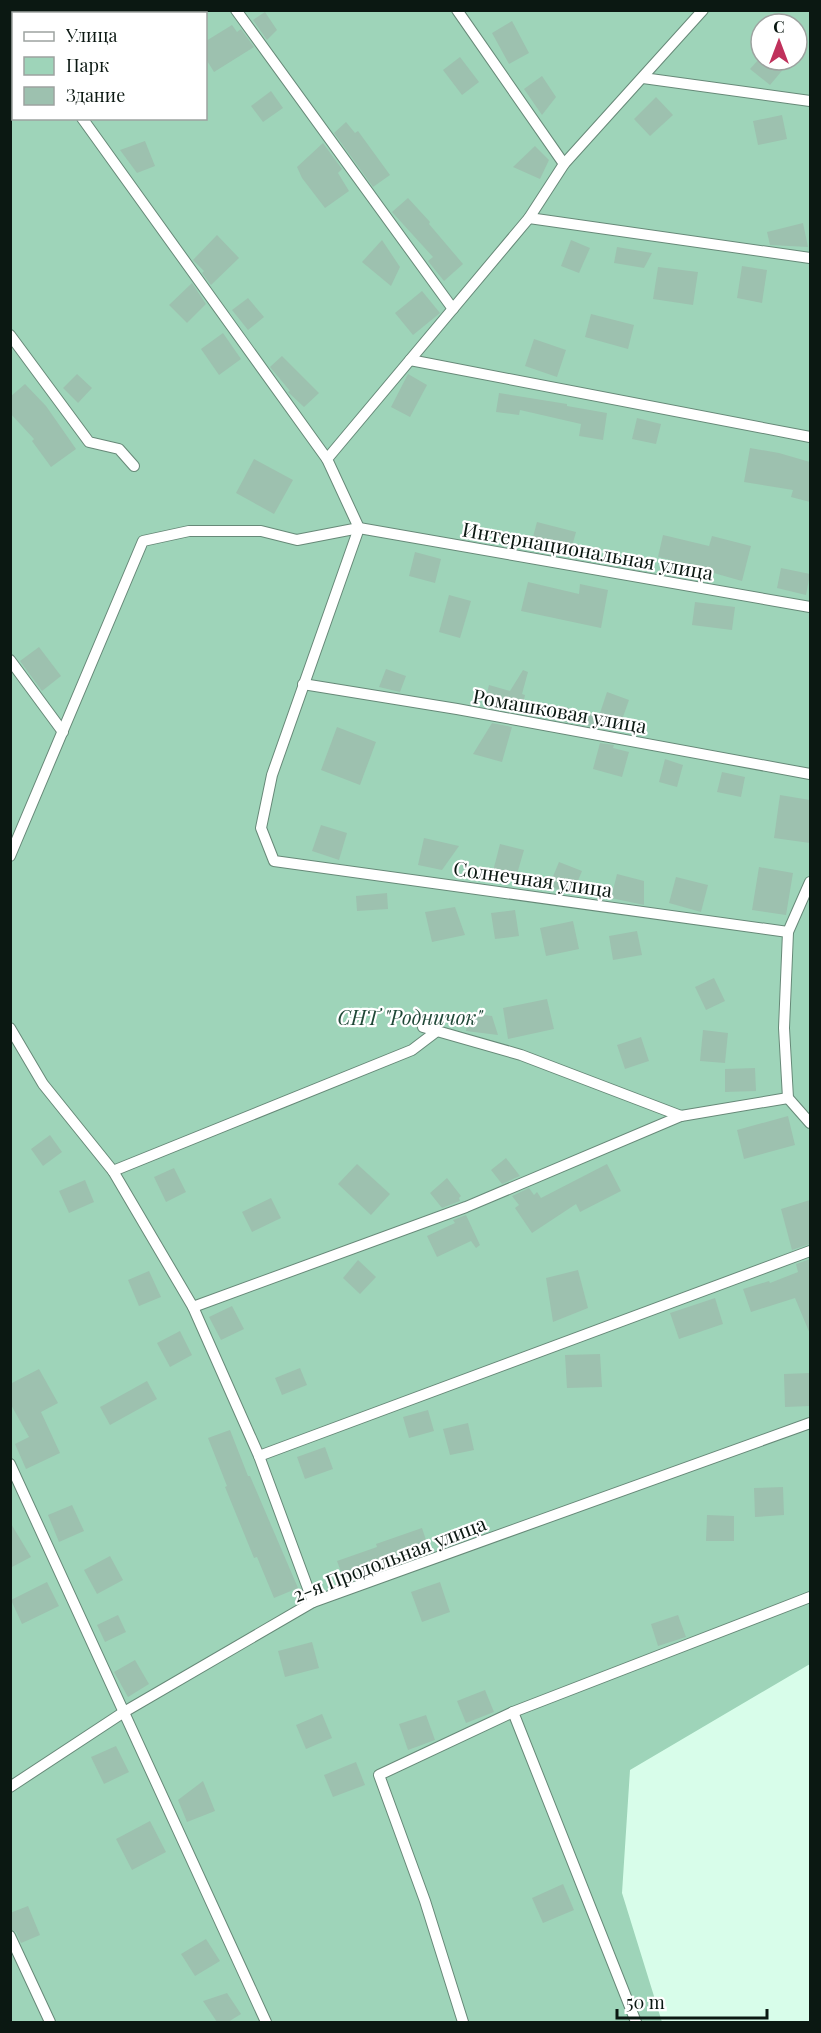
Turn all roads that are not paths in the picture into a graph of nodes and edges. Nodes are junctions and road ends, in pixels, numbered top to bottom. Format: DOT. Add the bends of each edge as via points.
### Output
graph roads {
  1 [pos="236,10"];
  2 [pos="457,10"];
  3 [pos="702,11"];
  4 [pos="643,78"];
  5 [pos="810,101"];
  6 [pos="83,120"];
  7 [pos="564,164"];
  8 [pos="529,218"];
  9 [pos="810,258"];
  10 [pos="453,309"];
  11 [pos="10,335"];
  12 [pos="410,360"];
  13 [pos="810,437"];
  14 [pos="327,459"];
  15 [pos="134,466"];
  16 [pos="359,528"];
  17 [pos="810,607"];
  18 [pos="10,660"];
  19 [pos="303,684"];
  20 [pos="63,732"];
  21 [pos="810,774"];
  22 [pos="10,856"];
  23 [pos="810,882"];
  24 [pos="788,932"];
  25 [pos="423,1026"];
  26 [pos="10,1028"];
  27 [pos="438,1030"];
  28 [pos="788,1098"];
  29 [pos="681,1116"];
  30 [pos="810,1123"];
  31 [pos="112,1170"];
  32 [pos="810,1251"];
  33 [pos="193,1307"];
  34 [pos="810,1423"];
  35 [pos="259,1456"];
  36 [pos="10,1464"];
  37 [pos="810,1597"];
  38 [pos="313,1602"];
  39 [pos="124,1712"];
  40 [pos="513,1712"];
  41 [pos="10,1787"];
  42 [pos="10,1936"];
  43 [pos="50,2022"];
  44 [pos="266,2022"];
  45 [pos="463,2022"];
  46 [pos="636,2022"];
  1 -- 10 [label="lane"];
  2 -- 7 [label="lane"];
  3 -- 4 [label="lane"];
  4 -- 5 [label="lane"];
  4 -- 7 [label="lane"];
  6 -- 14 [label="lane"];
  7 -- 8 [label="lane"];
  8 -- 9 [label="lane"];
  8 -- 10 [label="lane"];
  10 -- 12 [label="lane"];
  11 -- 15 [label="lane" via="89,442 119,449"];
  12 -- 13 [label="lane"];
  12 -- 14 [label="lane"];
  14 -- 16 [label="lane"];
  16 -- 17 [label="lane, Интернациональная улица"];
  16 -- 19 [label="lane"];
  16 -- 20 [label="lane" via="297,540 261,531 189,531 143,542"];
  18 -- 20 [label="lane"];
  19 -- 21 [label="lane, Ромашковая улица"];
  19 -- 24 [label="lane, Солнечная улица" via="272,776 261,828 274,861"];
  20 -- 22 [label="lane"];
  23 -- 24 [label="lane"];
  24 -- 28 [label="lane" via="784,1028"];
  25 -- 27 [label="lane"];
  26 -- 31 [label="lane" via="43,1084"];
  27 -- 29 [label="lane" via="521,1054"];
  27 -- 31 [label="lane" via="412,1050"];
  28 -- 29 [label="lane"];
  28 -- 30 [label="lane"];
  29 -- 33 [label="lane" via="466,1207"];
  31 -- 33 [label="lane"];
  32 -- 35 [label="lane"];
  33 -- 35 [label="lane"];
  34 -- 38 [label="lane, 2-я Продольная улица"];
  35 -- 38 [label="lane"];
  36 -- 39 [label="lane"];
  37 -- 40 [label="lane"];
  38 -- 39 [label="lane, 2-я Продольная улица"];
  39 -- 41 [label="lane, 2-я Продольная улица"];
  39 -- 44 [label="lane"];
  40 -- 45 [label="lane" via="379,1775"];
  40 -- 46 [label="lane"];
  42 -- 43 [label="lane"];
}
